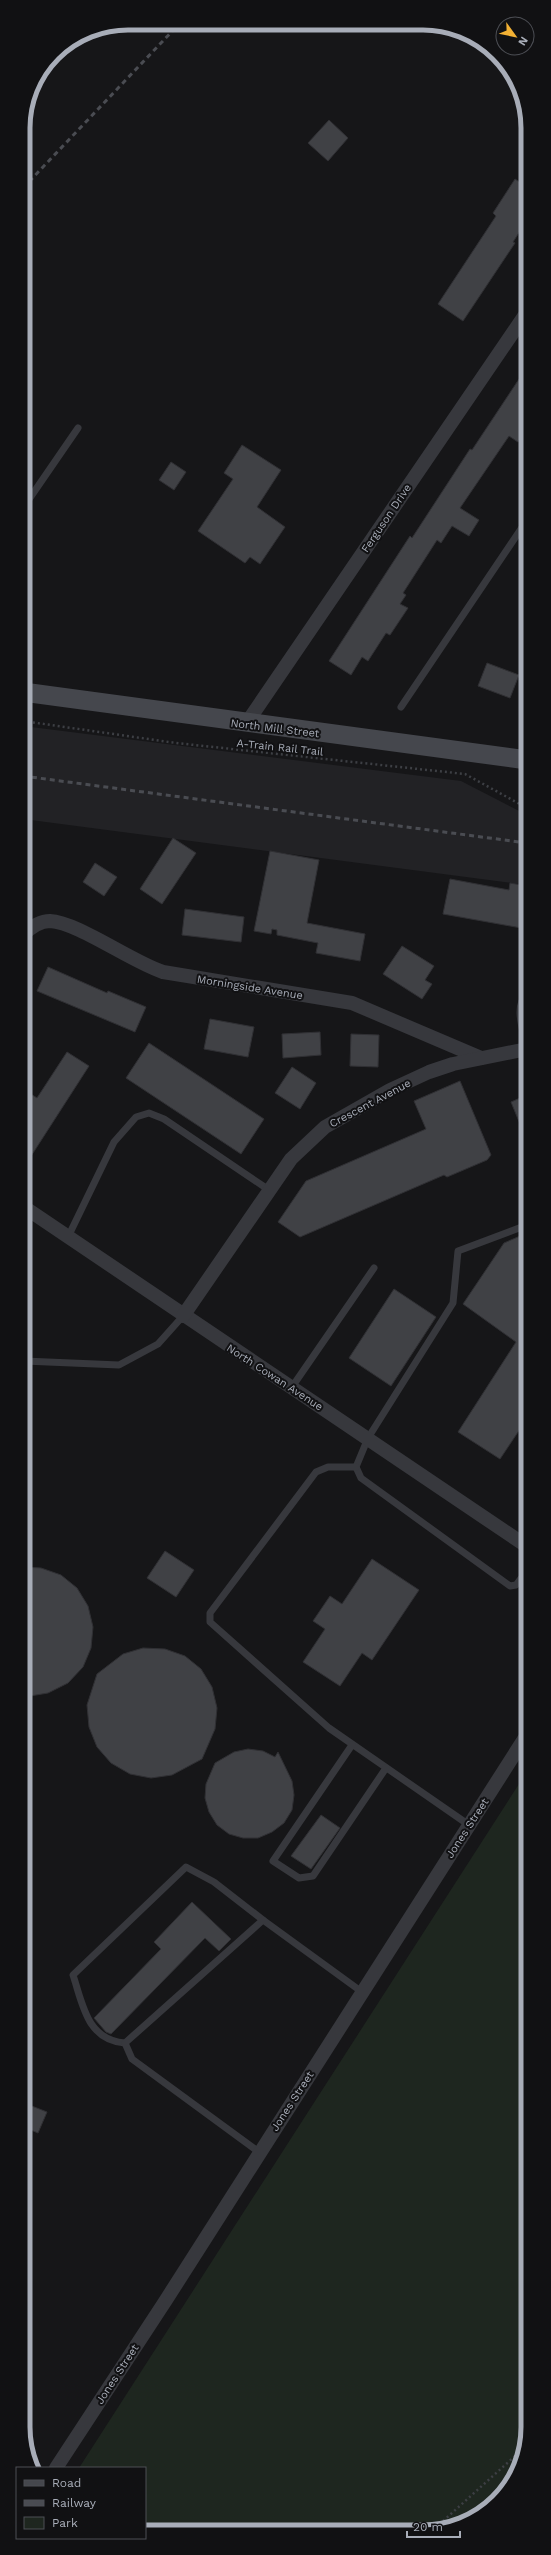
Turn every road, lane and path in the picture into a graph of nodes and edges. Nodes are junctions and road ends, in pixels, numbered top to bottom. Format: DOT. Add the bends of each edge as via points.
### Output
graph roads {
  1 [pos="521,321"];
  2 [pos="78,428"];
  3 [pos="30,498"];
  4 [pos="521,529"];
  5 [pos="30,693"];
  6 [pos="401,707"];
  7 [pos="30,721"];
  8 [pos="246,724"];
  9 [pos="521,759"];
  10 [pos="521,805"];
  11 [pos="30,929"];
  12 [pos="521,1050"];
  13 [pos="480,1058"];
  14 [pos="269,1190"];
  15 [pos="30,1211"];
  16 [pos="521,1227"];
  17 [pos="68,1237"];
  18 [pos="374,1268"];
  19 [pos="183,1316"];
  20 [pos="30,1361"];
  21 [pos="292,1387"];
  22 [pos="368,1438"];
  23 [pos="356,1466"];
  24 [pos="521,1542"];
  25 [pos="521,1578"];
  26 [pos="352,1745"];
  27 [pos="521,1745"];
  28 [pos="386,1768"];
  29 [pos="470,1824"];
  30 [pos="263,1920"];
  31 [pos="362,1992"];
  32 [pos="125,2043"];
  33 [pos="258,2152"];
  34 [pos="517,2454"];
  35 [pos="57,2467"];
  36 [pos="441,2523"];
  1 -- 8 [label="street, Ferguson Drive"];
  2 -- 3 [label="lane"];
  4 -- 6 [label="lane"];
  5 -- 8 [label="main road, North Mill Street"];
  7 -- 10 [label="path, A-Train Rail Trail" via="176,743 465,774"];
  8 -- 9 [label="main road, North Mill Street"];
  11 -- 13 [label="street, Morningside Avenue" via="40,923 61,924 136,962 163,972 352,1003"];
  12 -- 13 [label="street, Crescent Avenue"];
  13 -- 14 [label="street, Crescent Avenue" via="429,1072 342,1116 299,1149"];
  14 -- 17 [label="lane" via="164,1119 149,1113 136,1117 114,1142"];
  14 -- 19 [label="street, Crescent Avenue"];
  15 -- 17 [label="street, North Cowan Avenue"];
  16 -- 22 [label="lane" via="458,1251 454,1303"];
  17 -- 19 [label="street, North Cowan Avenue"];
  18 -- 21 [label="lane"];
  19 -- 20 [label="lane" via="158,1344 119,1365"];
  19 -- 21 [label="street, North Cowan Avenue"];
  21 -- 22 [label="street, North Cowan Avenue"];
  22 -- 23 [label="lane"];
  22 -- 24 [label="street, North Cowan Avenue"];
  23 -- 25 [label="lane" via="361,1478 510,1586 516,1585"];
  23 -- 26 [label="lane" via="328,1467 316,1472 210,1613 210,1622 329,1728"];
  26 -- 28 [label="lane"];
  26 -- 28 [label="lane" via="273,1861 299,1878 313,1876"];
  27 -- 29 [label="street, Jones Street"];
  28 -- 29 [label="lane"];
  29 -- 31 [label="street, Jones Street"];
  30 -- 31 [label="lane"];
  30 -- 32 [label="lane"];
  30 -- 32 [label="lane" via="214,1882 186,1867 73,1975 89,2024 110,2042"];
  31 -- 33 [label="street, Jones Street"];
  32 -- 33 [label="lane" via="132,2059"];
  33 -- 35 [label="street, Jones Street" via="166,2300"];
  34 -- 36 [label="path"];
}
